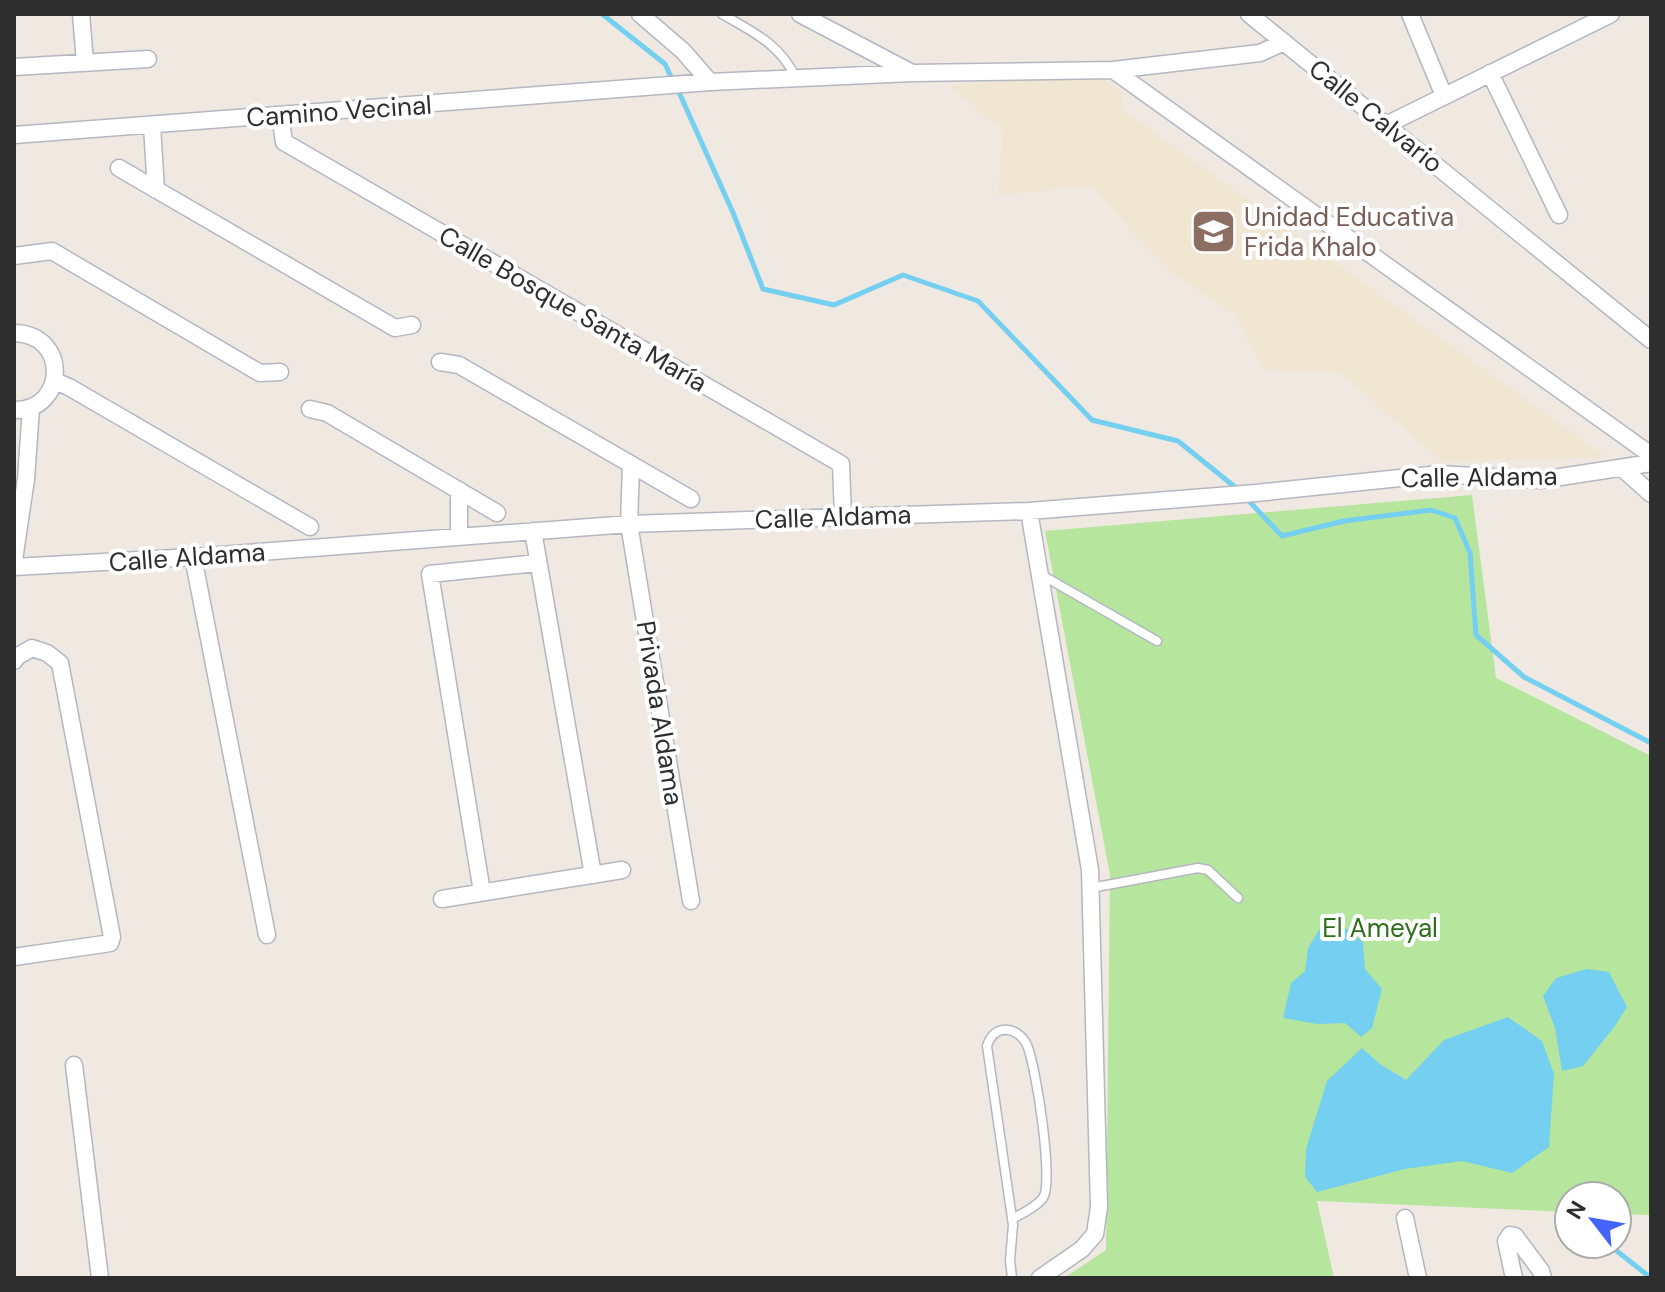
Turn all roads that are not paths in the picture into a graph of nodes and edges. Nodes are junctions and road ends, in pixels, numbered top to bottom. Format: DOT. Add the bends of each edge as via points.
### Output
graph roads {
  1 [pos="81,14"];
  2 [pos="640,14"];
  3 [pos="722,14"];
  4 [pos="800,14"];
  5 [pos="1249,14"];
  6 [pos="1410,14"];
  7 [pos="1611,14"];
  8 [pos="1284,42"];
  9 [pos="148,59"];
  10 [pos="85,63"];
  11 [pos="14,67"];
  12 [pos="1113,70"];
  13 [pos="912,73"];
  14 [pos="1490,73"];
  15 [pos="796,78"];
  16 [pos="710,82"];
  17 [pos="1444,96"];
  18 [pos="280,115"];
  19 [pos="1386,125"];
  20 [pos="152,126"];
  21 [pos="14,135"];
  22 [pos="119,168"];
  23 [pos="156,190"];
  24 [pos="1559,215"];
  25 [pos="14,256"];
  26 [pos="412,325"];
  27 [pos="14,333"];
  28 [pos="1651,340"];
  29 [pos="440,362"];
  30 [pos="280,372"];
  31 [pos="62,384"];
  32 [pos="23,409"];
  33 [pos="310,409"];
  34 [pos="1651,455"];
  35 [pos="1651,463"];
  36 [pos="631,465"];
  37 [pos="1622,468"];
  38 [pos="459,490"];
  39 [pos="1651,494"];
  40 [pos="691,499"];
  41 [pos="1029,511"];
  42 [pos="497,513"];
  43 [pos="843,516"];
  44 [pos="629,524"];
  45 [pos="310,527"];
  46 [pos="459,537"];
  47 [pos="533,538"];
  48 [pos="14,560"];
  49 [pos="195,563"];
  50 [pos="537,563"];
  51 [pos="14,567"];
  52 [pos="1040,574"];
  53 [pos="1157,641"];
  54 [pos="14,661"];
  55 [pos="622,870"];
  56 [pos="593,875"];
  57 [pos="1091,888"];
  58 [pos="482,892"];
  59 [pos="1238,898"];
  60 [pos="442,899"];
  61 [pos="691,901"];
  62 [pos="267,935"];
  63 [pos="14,957"];
  64 [pos="74,1065"];
  65 [pos="1405,1218"];
  66 [pos="1012,1219"];
  67 [pos="100,1278"];
  68 [pos="1012,1278"];
  69 [pos="1040,1278"];
  70 [pos="1418,1278"];
  71 [pos="1514,1278"];
  72 [pos="1543,1278"];
  1 -- 10 [label="street"];
  2 -- 16 [label="street"];
  3 -- 15 [label="lane" via="762,37 787,59"];
  4 -- 13 [label="street"];
  5 -- 8 [label="street, Calle Calvario"];
  6 -- 17 [label="street"];
  7 -- 14 [label="street"];
  8 -- 12 [label="street" via="1260,53"];
  8 -- 19 [label="street, Calle Calvario"];
  9 -- 10 [label="street"];
  10 -- 11 [label="street"];
  12 -- 13 [label="street"];
  12 -- 34 [label="street"];
  13 -- 15 [label="street"];
  14 -- 17 [label="street"];
  14 -- 24 [label="street"];
  15 -- 16 [label="street"];
  16 -- 18 [label="street, Camino Vecinal"];
  17 -- 19 [label="street"];
  18 -- 20 [label="street, Camino Vecinal"];
  18 -- 43 [label="street, Calle Bosque Santa María" via="284,142 841,464"];
  19 -- 28 [label="street, Calle Calvario"];
  20 -- 21 [label="street, Camino Vecinal"];
  20 -- 23 [label="street"];
  22 -- 23 [label="street"];
  23 -- 26 [label="street" via="395,328"];
  25 -- 30 [label="street" via="52,251 260,373"];
  27 -- 31 [label="street" via="39,339 50,351"];
  29 -- 36 [label="street" via="459,365"];
  31 -- 32 [label="street"];
  31 -- 45 [label="street"];
  32 -- 48 [label="street" via="26,479"];
  33 -- 38 [label="street" via="327,413"];
  35 -- 37 [label="street, Calle Aldama"];
  36 -- 40 [label="street"];
  36 -- 44 [label="street, Privada Aldama"];
  37 -- 39 [label="street"];
  37 -- 41 [label="street, Calle Aldama" via="1541,480 1439,474"];
  38 -- 42 [label="street"];
  38 -- 46 [label="street"];
  41 -- 43 [label="street, Calle Aldama"];
  41 -- 52 [label="street"];
  43 -- 44 [label="street, Calle Aldama"];
  44 -- 47 [label="street, Calle Aldama"];
  44 -- 61 [label="street, Privada Aldama"];
  46 -- 47 [label="street, Calle Aldama"];
  46 -- 49 [label="street, Calle Aldama"];
  47 -- 50 [label="street"];
  49 -- 51 [label="street, Calle Aldama"];
  49 -- 62 [label="street"];
  50 -- 56 [label="street"];
  50 -- 58 [label="street" via="430,574"];
  52 -- 53 [label="lane"];
  52 -- 57 [label="street"];
  54 -- 63 [label="street" via="32,648 60,663 112,937 110,943"];
  55 -- 56 [label="street"];
  56 -- 58 [label="street"];
  57 -- 59 [label="lane" via="1198,868 1208,870"];
  57 -- 69 [label="street" via="1099,1207 1095,1234"];
  58 -- 60 [label="street"];
  64 -- 67 [label="street"];
  65 -- 70 [label="street"];
  66 -- 66 [label="lane" via="987,1046 998,1030 1009,1028 1027,1044 1037,1079 1048,1177 1043,1198"];
  66 -- 68 [label="lane"];
  71 -- 72 [label="street" via="1506,1241 1510,1235 1523,1244"];
}
